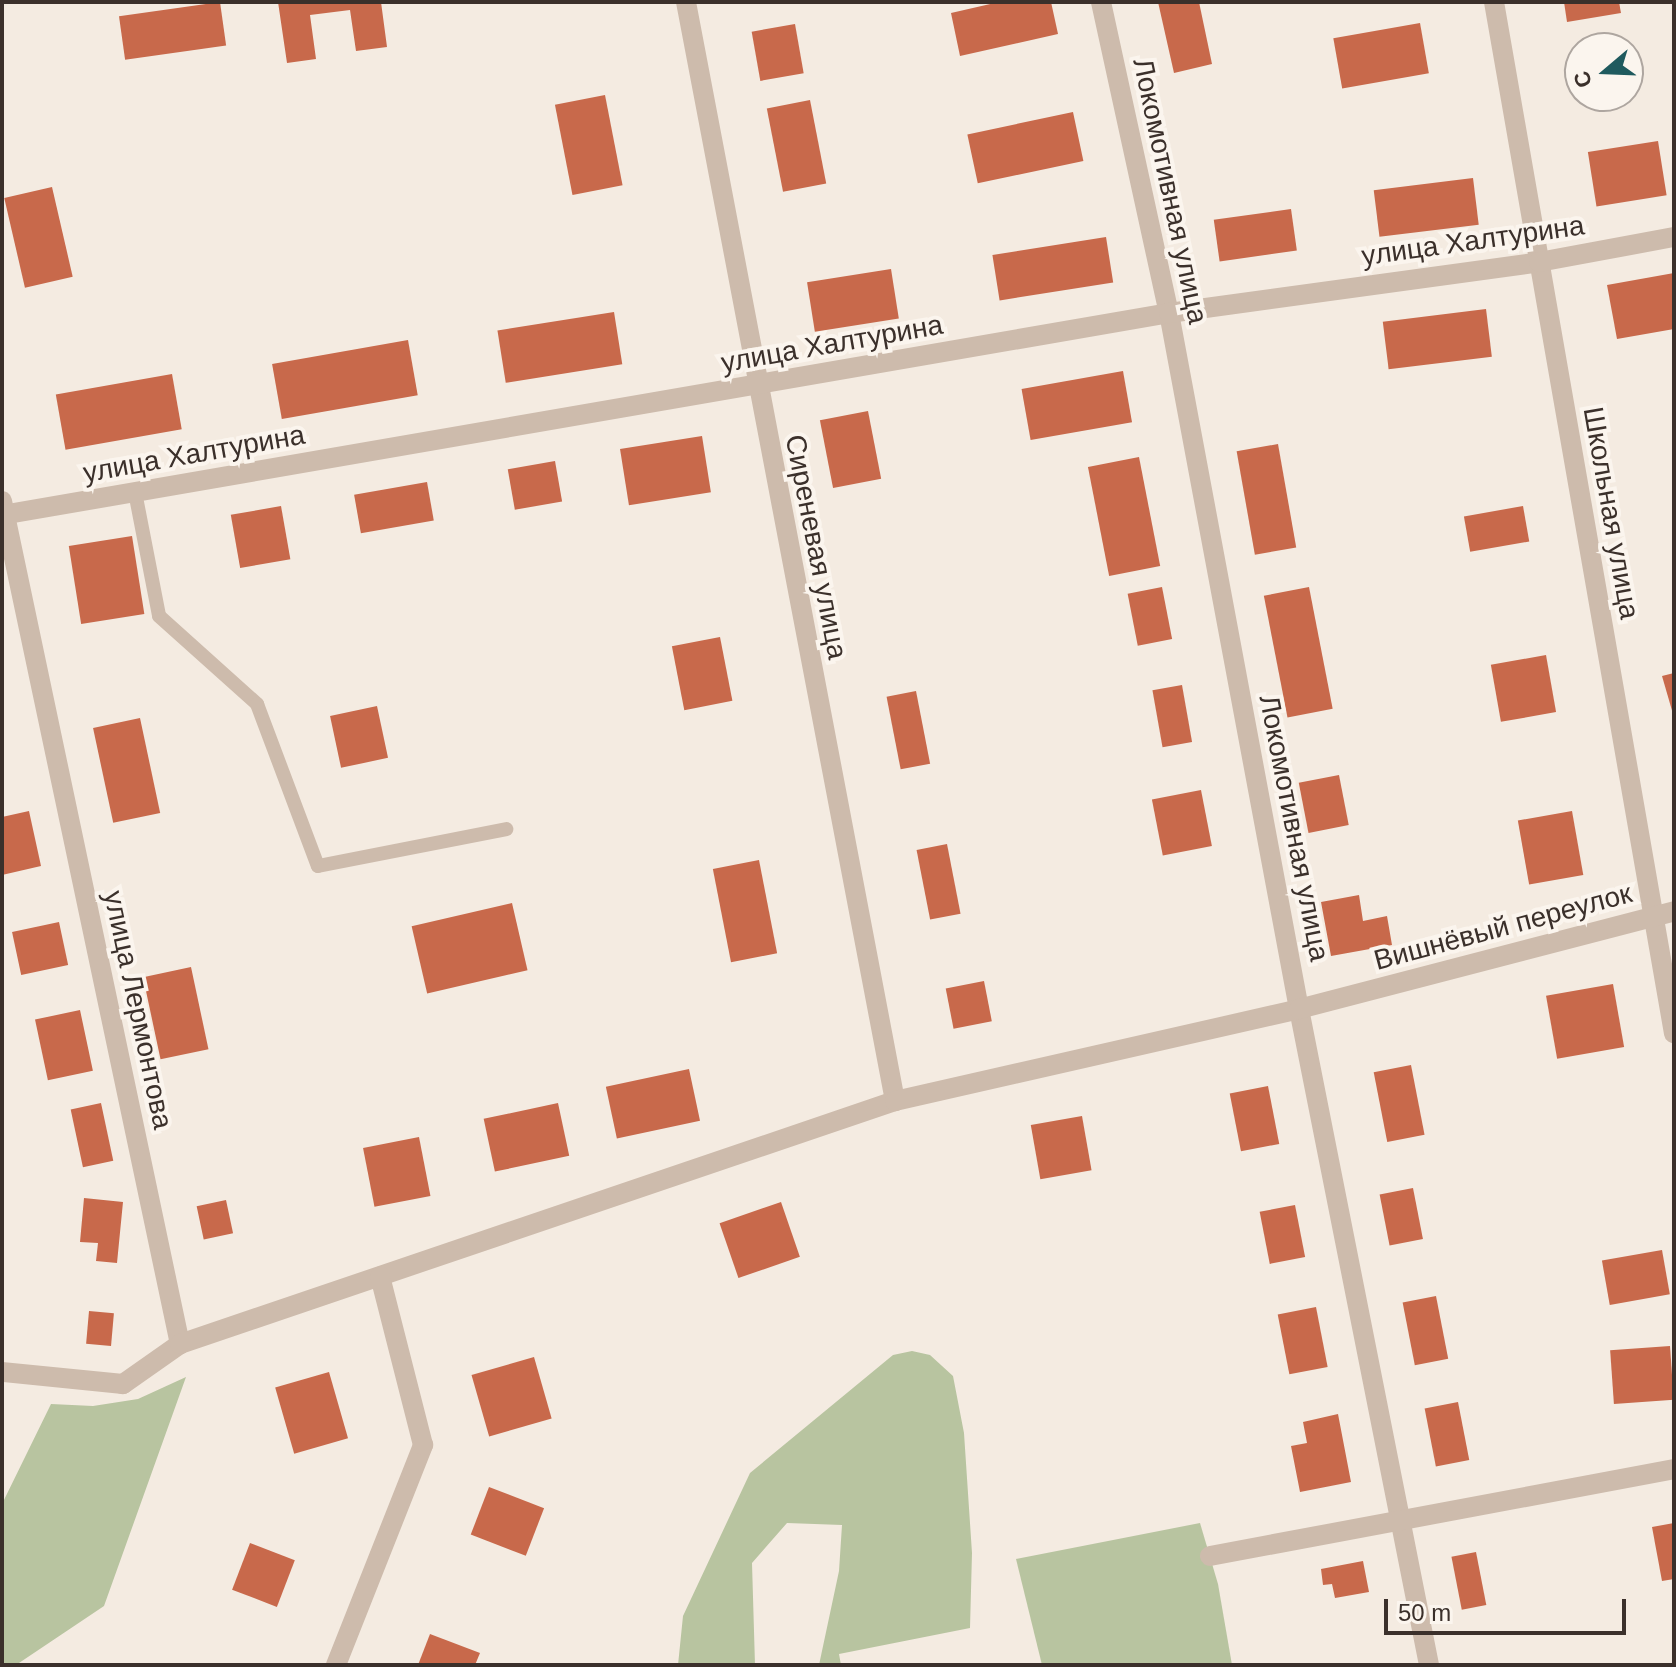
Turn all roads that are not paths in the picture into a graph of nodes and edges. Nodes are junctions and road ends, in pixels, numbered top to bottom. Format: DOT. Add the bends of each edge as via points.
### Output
graph roads {
  1 [pos="686,2"];
  2 [pos="1101,2"];
  3 [pos="1494,2"];
  4 [pos="1674,237"];
  5 [pos="1539,262"];
  6 [pos="1169,313"];
  7 [pos="757,386"];
  8 [pos="135,492"];
  9 [pos="3,510"];
  10 [pos="506,829"];
  11 [pos="1674,911"];
  12 [pos="1653,917"];
  13 [pos="1299,1009"];
  14 [pos="1674,1033"];
  15 [pos="895,1101"];
  16 [pos="380,1276"];
  17 [pos="180,1344"];
  18 [pos="2,1372"];
  19 [pos="1674,1469"];
  20 [pos="1401,1520"];
  21 [pos="1210,1556"];
  22 [pos="336,1665"];
  23 [pos="1429,1665"];
  1 -- 7 [label="street, Сиреневая улица"];
  2 -- 6 [label="street, Локомотивная улица"];
  3 -- 5 [label="street, Школьная улица"];
  4 -- 5 [label="street, улица Халтурина"];
  5 -- 6 [label="street, улица Халтурина"];
  5 -- 12 [label="street, Школьная улица"];
  6 -- 7 [label="street, улица Халтурина"];
  6 -- 13 [label="street, Локомотивная улица"];
  7 -- 8 [label="street, улица Халтурина"];
  7 -- 15 [label="street, Сиреневая улица"];
  8 -- 9 [label="street, улица Халтурина"];
  8 -- 10 [label="lane" via="159,616 257,704 318,866"];
  9 -- 17 [label="street, улица Лермонтова"];
  11 -- 12 [label="street, Вишнёвый переулок"];
  12 -- 13 [label="street, Вишнёвый переулок"];
  12 -- 14 [label="street, Школьная улица"];
  13 -- 15 [label="street, Вишнёвый переулок"];
  13 -- 20 [label="street, Локомотивная улица"];
  15 -- 16 [label="street, Вишнёвый переулок"];
  16 -- 17 [label="street, Вишнёвый переулок"];
  16 -- 22 [label="street" via="423,1445"];
  17 -- 18 [label="street" via="123,1384"];
  19 -- 20 [label="street"];
  20 -- 21 [label="street"];
  20 -- 23 [label="street, Локомотивная улица"];
}
